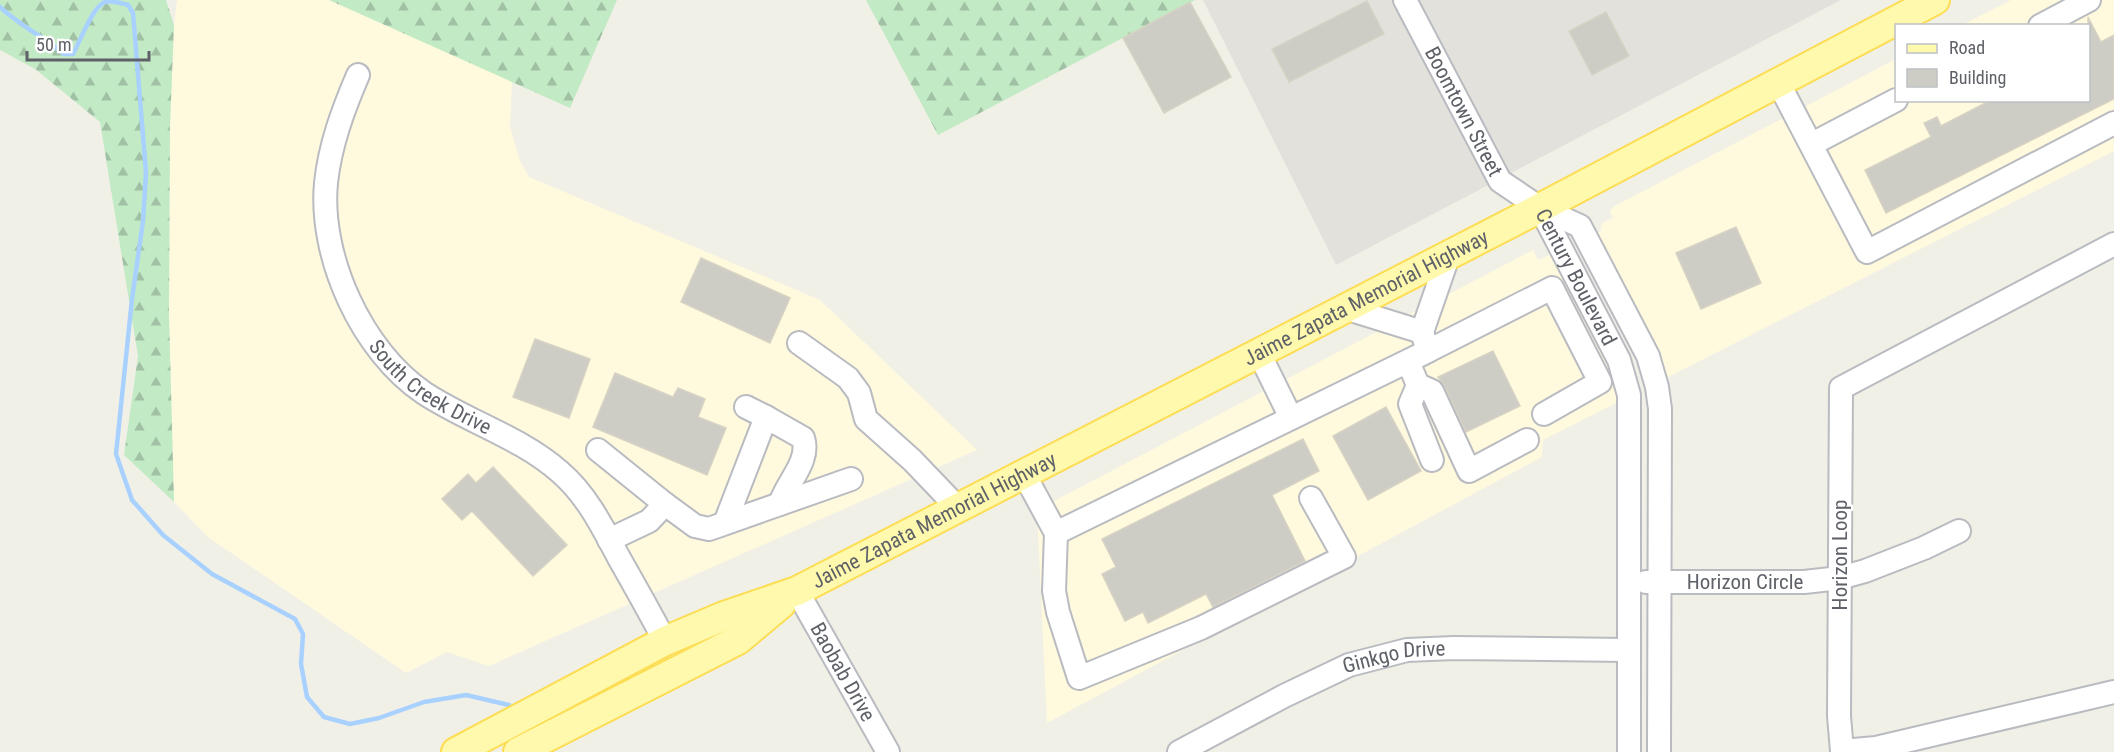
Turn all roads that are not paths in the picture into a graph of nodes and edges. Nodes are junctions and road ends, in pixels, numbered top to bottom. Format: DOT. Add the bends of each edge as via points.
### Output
graph roads {
  1 [pos="1405,0"];
  2 [pos="1935,0"];
  3 [pos="2075,3"];
  4 [pos="2043,24"];
  5 [pos="358,75"];
  6 [pos="1778,82"];
  7 [pos="1895,101"];
  8 [pos="2114,123"];
  9 [pos="1812,144"];
  10 [pos="1540,208"];
  11 [pos="2114,244"];
  12 [pos="1449,254"];
  13 [pos="1345,308"];
  14 [pos="800,343"];
  15 [pos="1419,348"];
  16 [pos="1259,353"];
  17 [pos="1623,371"];
  18 [pos="1600,382"];
  19 [pos="1418,385"];
  20 [pos="746,407"];
  21 [pos="1544,414"];
  22 [pos="766,417"];
  23 [pos="1291,418"];
  24 [pos="1527,440"];
  25 [pos="598,450"];
  26 [pos="1432,460"];
  27 [pos="1024,474"];
  28 [pos="851,479"];
  29 [pos="1311,498"];
  30 [pos="665,504"];
  31 [pos="780,504"];
  32 [pos="958,508"];
  33 [pos="725,524"];
  34 [pos="1959,531"];
  35 [pos="1056,533"];
  36 [pos="609,540"];
  37 [pos="1840,578"];
  38 [pos="1629,582"];
  39 [pos="1660,582"];
  40 [pos="797,591"];
  41 [pos="665,641"];
  42 [pos="1629,650"];
  43 [pos="2114,692"];
  44 [pos="557,733"];
  45 [pos="456,752"];
  46 [pos="518,752"];
  47 [pos="888,752"];
  48 [pos="1179,752"];
  49 [pos="1629,752"];
  50 [pos="1659,752"];
  1 -- 10 [label="street, Boomtown Street" via="1500,182"];
  2 -- 6 [label="main road, Jaime Zapata Memorial Highway"];
  3 -- 4 [label="street"];
  5 -- 36 [label="street, South Creek Drive" via="330,154 326,214 336,265 365,331 406,380 446,407 539,455 562,474 585,499"];
  6 -- 9 [label="street"];
  6 -- 10 [label="main road, Jaime Zapata Memorial Highway"];
  7 -- 9 [label="street"];
  8 -- 9 [label="street" via="1867,252"];
  10 -- 12 [label="main road, Jaime Zapata Memorial Highway"];
  10 -- 17 [label="street, Century Boulevard"];
  10 -- 39 [label="street, Century Boulevard" via="1580,226 1648,356 1660,409"];
  11 -- 37 [label="street, Horizon Loop" via="1841,388"];
  12 -- 13 [label="main road, Jaime Zapata Memorial Highway"];
  12 -- 15 [label="street"];
  13 -- 15 [label="street"];
  13 -- 16 [label="main road, Jaime Zapata Memorial Highway"];
  14 -- 32 [label="street" via="848,378 859,393 866,419"];
  15 -- 18 [label="street" via="1552,288"];
  15 -- 19 [label="street"];
  15 -- 23 [label="street"];
  16 -- 23 [label="street"];
  16 -- 27 [label="main road, Jaime Zapata Memorial Highway"];
  17 -- 18 [label="street"];
  17 -- 38 [label="street, Century Boulevard" via="1629,395"];
  18 -- 21 [label="street"];
  19 -- 24 [label="street" via="1432,391 1469,471"];
  19 -- 26 [label="street" via="1410,404"];
  20 -- 22 [label="street"];
  22 -- 31 [label="street" via="803,438 805,445"];
  22 -- 33 [label="street"];
  23 -- 35 [label="street"];
  25 -- 30 [label="street"];
  27 -- 32 [label="main road, Jaime Zapata Memorial Highway"];
  27 -- 35 [label="street"];
  28 -- 31 [label="street"];
  29 -- 35 [label="street" via="1344,557 1201,628 1079,678 1054,591"];
  30 -- 33 [label="street" via="694,526 709,529"];
  30 -- 36 [label="street" via="649,521"];
  31 -- 33 [label="street"];
  32 -- 40 [label="main road, Jaime Zapata Memorial Highway"];
  34 -- 37 [label="street, Horizon Circle"];
  36 -- 41 [label="street, South Creek Drive"];
  37 -- 39 [label="street, Horizon Circle" via="1804,582"];
  37 -- 43 [label="street, Horizon Loop" via="1842,752 1876,748"];
  38 -- 39 [label="street, Horizon Circle"];
  38 -- 42 [label="street, Century Boulevard"];
  39 -- 50 [label="street, Century Boulevard"];
  40 -- 41 [label="main road, Jaime Zapata Memorial Highway"];
  40 -- 44 [label="main road, Jaime Zapata Memorial Highway" via="738,640"];
  40 -- 47 [label="street, Baobab Drive"];
  41 -- 44 [label="main road" via="663,653 651,670 574,714"];
  41 -- 45 [label="main road, Jaime Zapata Memorial Highway"];
  42 -- 48 [label="street, Ginkgo Drive" via="1407,650 1349,665"];
  42 -- 49 [label="street, Century Boulevard"];
  44 -- 46 [label="main road, Jaime Zapata Memorial Highway"];
}
